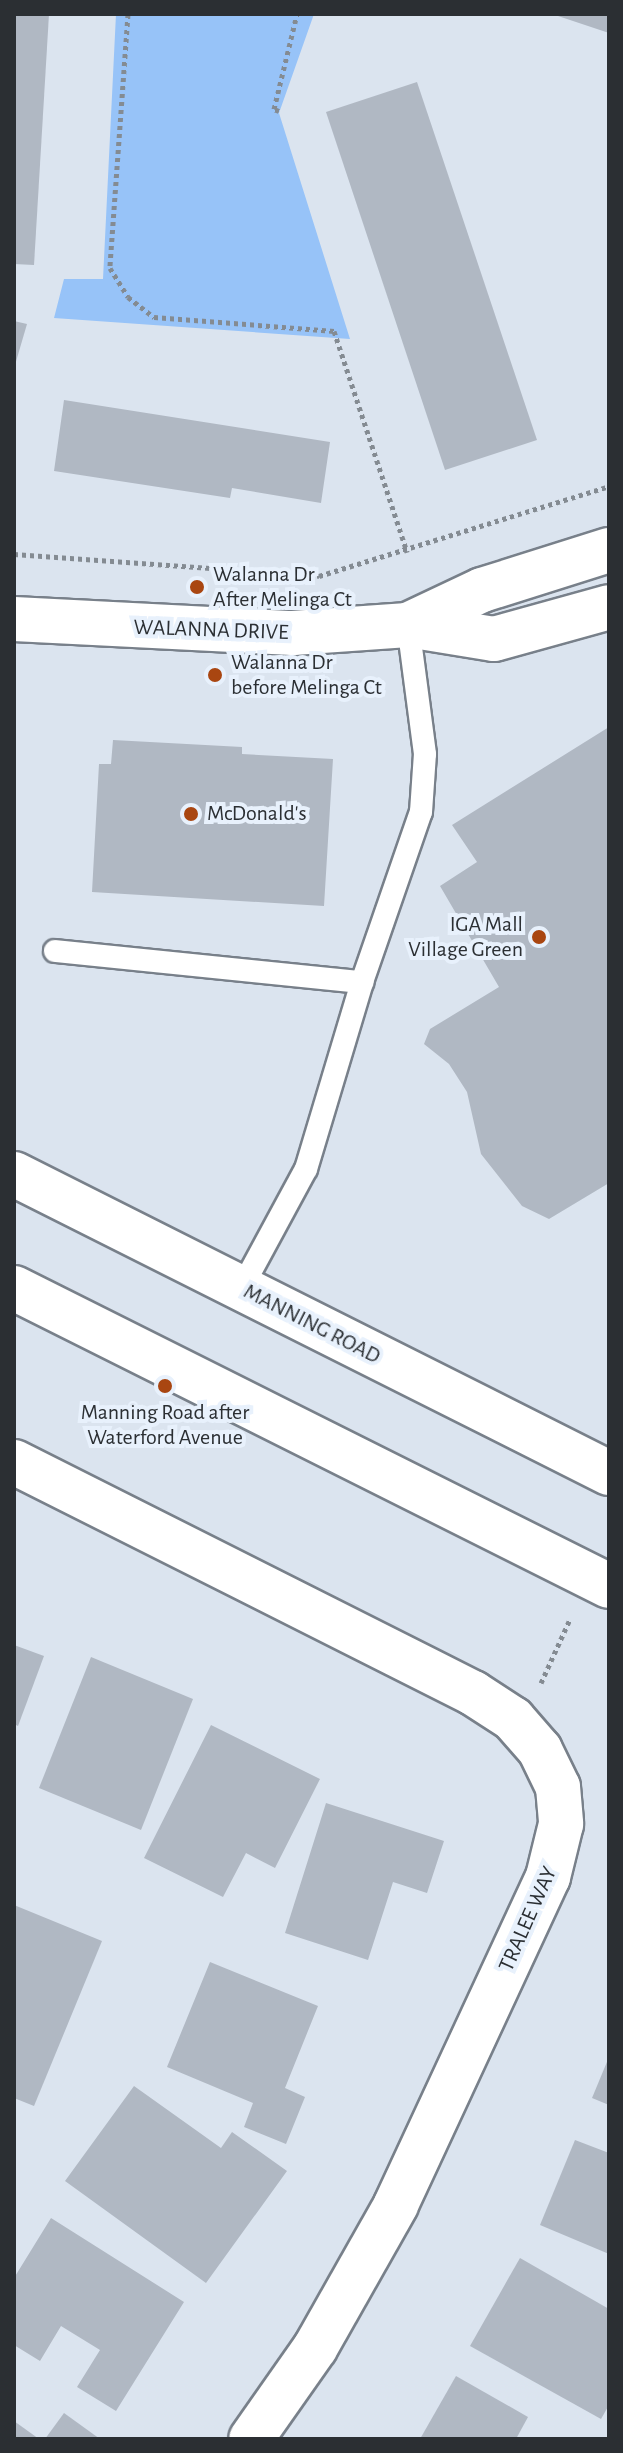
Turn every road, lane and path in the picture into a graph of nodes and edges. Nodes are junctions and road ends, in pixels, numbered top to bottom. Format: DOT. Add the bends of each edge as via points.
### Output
graph roads {
  1 [pos="128,14"];
  2 [pos="297,14"];
  3 [pos="279,111"];
  4 [pos="609,486"];
  5 [pos="609,550"];
  6 [pos="407,552"];
  7 [pos="14,554"];
  8 [pos="609,607"];
  9 [pos="14,619"];
  10 [pos="408,625"];
  11 [pos="55,951"];
  12 [pos="362,982"];
  13 [pos="14,1174"];
  14 [pos="14,1288"];
  15 [pos="241,1289"];
  16 [pos="14,1462"];
  17 [pos="609,1473"];
  18 [pos="609,1586"];
  19 [pos="572,1614"];
  20 [pos="521,1727"];
  21 [pos="251,2439"];
  1 -- 6 [label="path" via="110,268 128,297 154,317 334,331"];
  2 -- 3 [label="path" via="274,109"];
  4 -- 6 [label="path"];
  5 -- 10 [label="street, WALANNA DRIVE" via="482,590"];
  6 -- 7 [label="path" via="319,576"];
  8 -- 10 [label="street, WALANNA DRIVE" via="494,639"];
  9 -- 10 [label="street, WALANNA DRIVE" via="293,633"];
  10 -- 12 [label="lane" via="425,754 421,812"];
  11 -- 12 [label="lane"];
  12 -- 15 [label="lane" via="306,1169"];
  13 -- 15 [label="street, MANNING ROAD"];
  14 -- 18 [label="street"];
  15 -- 17 [label="street, MANNING ROAD"];
  16 -- 20 [label="street, TRALEE WAY" via="473,1693"];
  19 -- 20 [label="path"];
  20 -- 21 [label="street, TRALEE WAY" via="540,1750 558,1787 561,1824 548,1877 379,2239 315,2348"];
}
